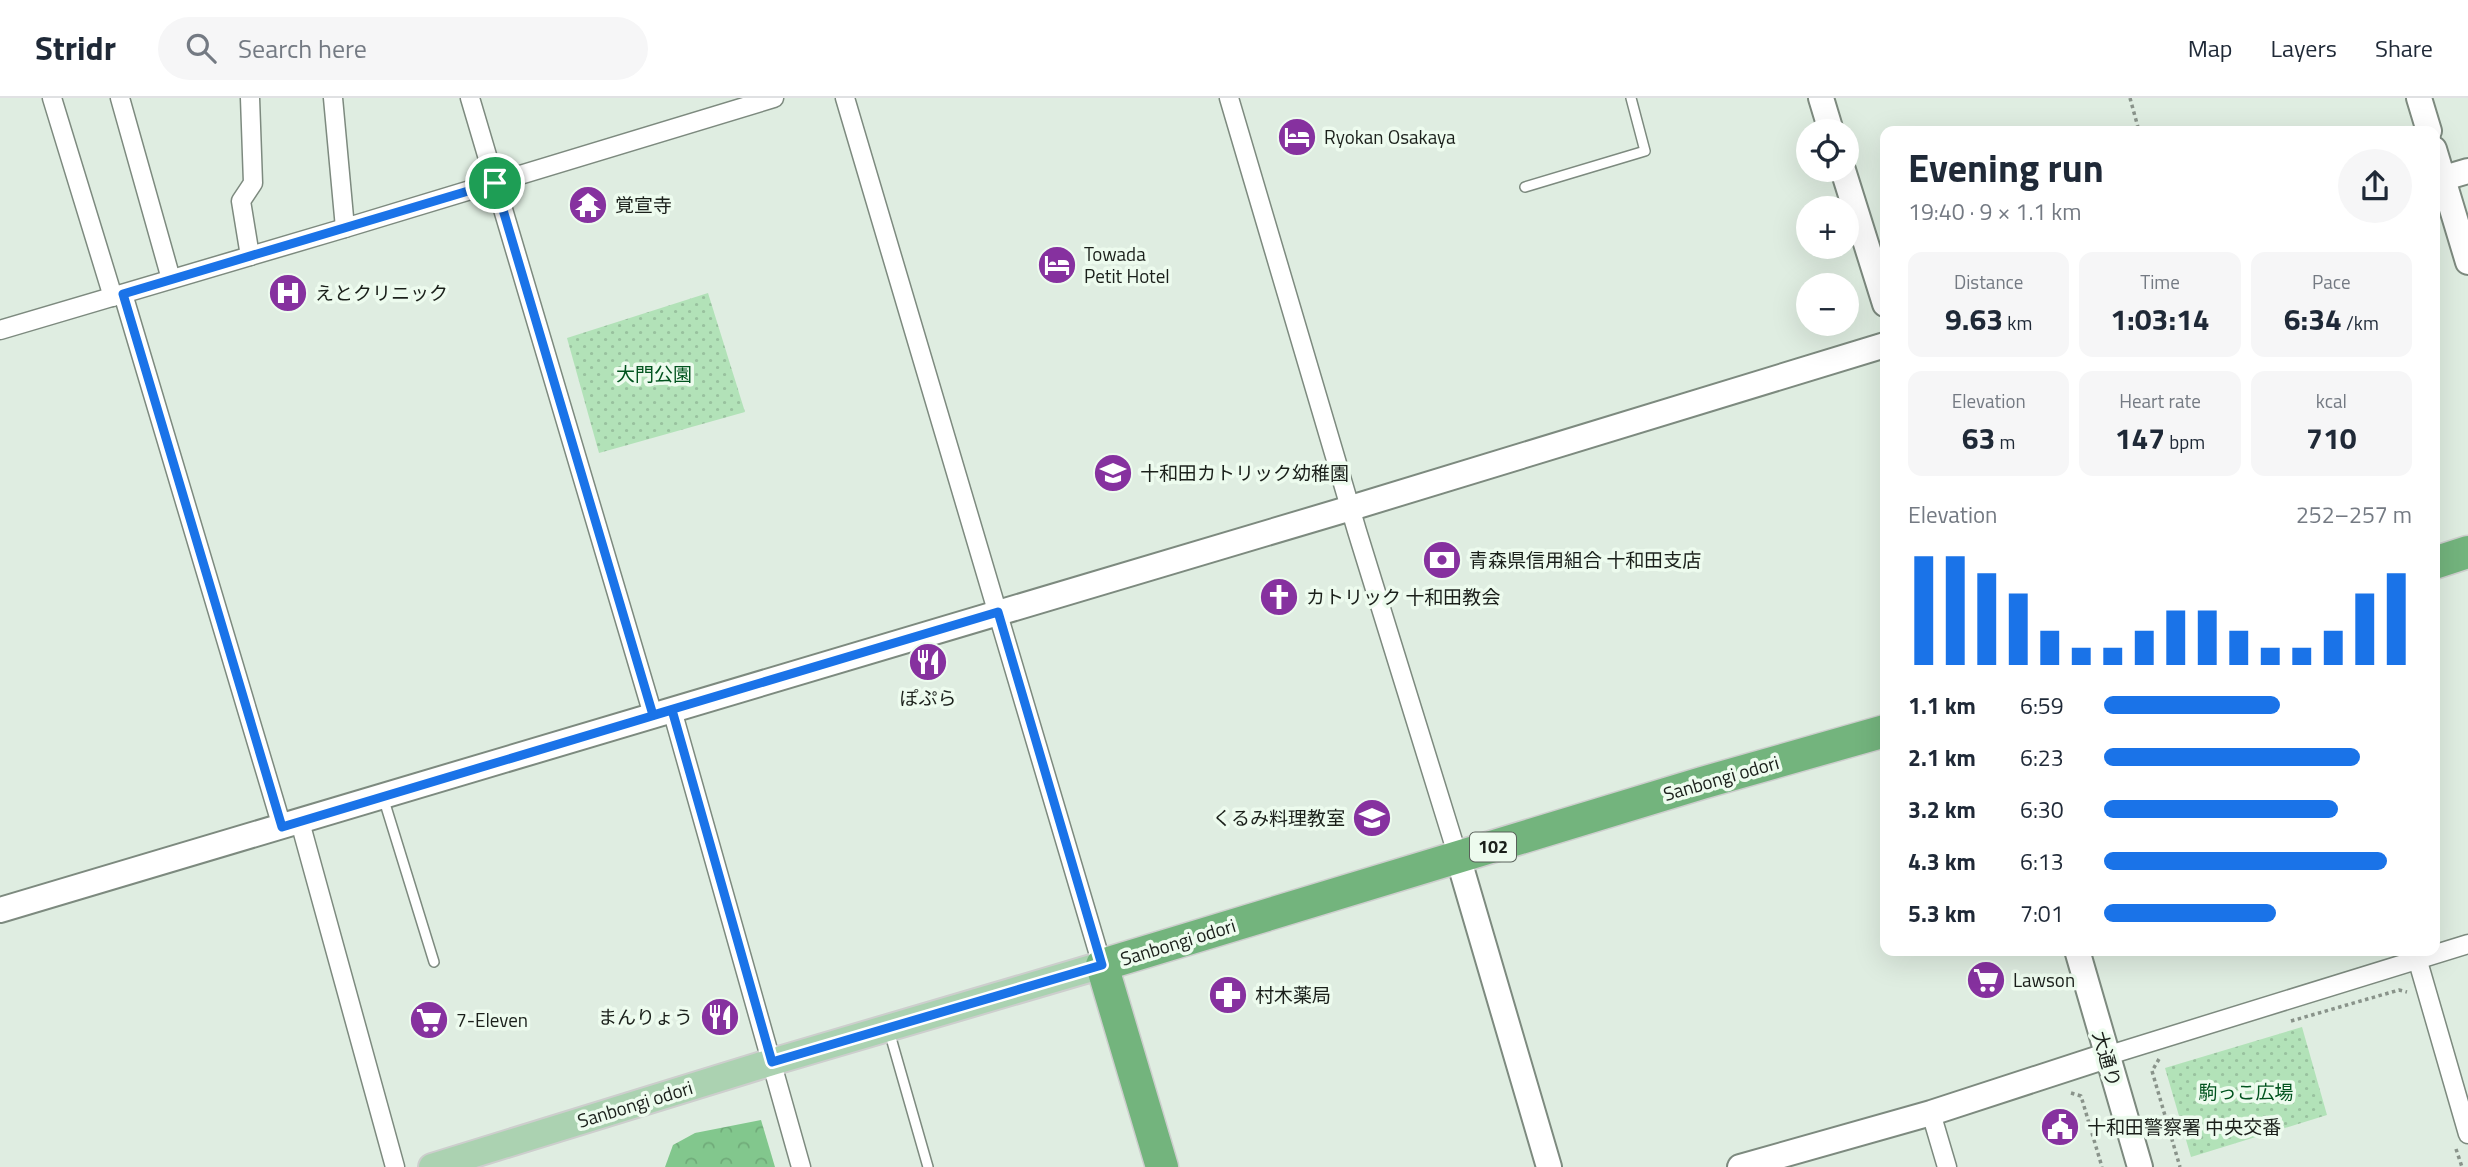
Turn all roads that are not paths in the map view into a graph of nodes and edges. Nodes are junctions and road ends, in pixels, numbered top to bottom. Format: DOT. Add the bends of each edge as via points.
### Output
graph roads {
  1 [pos="52,98"];
  2 [pos="120,98"];
  3 [pos="250,98"];
  4 [pos="333,98"];
  5 [pos="470,98"];
  6 [pos="774,98"];
  7 [pos="845,98"];
  8 [pos="1229,98"];
  9 [pos="1631,98"];
  10 [pos="1821,98"];
  11 [pos="2418,98"];
  12 [pos="1827,119"];
  13 [pos="2427,126"];
  14 [pos="2468,171"];
  15 [pos="2440,180"];
  16 [pos="1848,182"];
  17 [pos="495,183"];
  18 [pos="2440,183"];
  19 [pos="1525,187"];
  20 [pos="345,228"];
  21 [pos="250,256"];
  22 [pos="1878,261"];
  23 [pos="2468,262"];
  24 [pos="171,279"];
  25 [pos="118,296"];
  26 [pos="0,330"];
  27 [pos="1880,347"];
  28 [pos="1351,508"];
  29 [pos="2468,552"];
  30 [pos="2440,561"];
  31 [pos="998,612"];
  32 [pos="662,713"];
  33 [pos="1880,731"];
  34 [pos="383,797"];
  35 [pos="291,824"];
  36 [pos="1458,857"];
  37 [pos="0,910"];
  38 [pos="2468,944"];
  39 [pos="2440,952"];
  40 [pos="2079,956"];
  41 [pos="2424,956"];
  42 [pos="2417,958"];
  43 [pos="435,962"];
  44 [pos="1102,965"];
  45 [pos="888,1027"];
  46 [pos="2106,1056"];
  47 [pos="772,1062"];
  48 [pos="1931,1113"];
  49 [pos="2461,1138"];
  50 [pos="1784,1161"];
  51 [pos="395,1167"];
  52 [pos="432,1167"];
  53 [pos="801,1167"];
  54 [pos="928,1167"];
  55 [pos="1162,1167"];
  56 [pos="1549,1167"];
  57 [pos="1740,1167"];
  58 [pos="1947,1167"];
  59 [pos="2140,1167"];
  1 -- 25 [label="street"];
  2 -- 24 [label="street"];
  3 -- 21 [label="street" via="254,183 241,201"];
  4 -- 20 [label="street"];
  5 -- 17 [label="street"];
  6 -- 17 [label="street"];
  7 -- 31 [label="street"];
  8 -- 28 [label="street"];
  9 -- 19 [label="lane" via="1645,151"];
  10 -- 12 [label="street"];
  11 -- 13 [label="street"];
  14 -- 15 [label="street"];
  16 -- 22 [label="street"];
  17 -- 20 [label="street"];
  17 -- 32 [label="street"];
  18 -- 23 [label="street"];
  20 -- 21 [label="street"];
  21 -- 24 [label="street"];
  24 -- 25 [label="street"];
  25 -- 26 [label="street"];
  25 -- 35 [label="street"];
  27 -- 28 [label="street"];
  28 -- 31 [label="street"];
  28 -- 36 [label="street"];
  29 -- 30 [label="highway"];
  31 -- 32 [label="street"];
  31 -- 44 [label="street"];
  32 -- 34 [label="street"];
  32 -- 47 [label="street"];
  33 -- 36 [label="highway, Sanbongi odori / 102"];
  34 -- 35 [label="street"];
  34 -- 43 [label="lane"];
  35 -- 37 [label="street"];
  35 -- 51 [label="street"];
  36 -- 44 [label="highway, Sanbongi odori / 102"];
  36 -- 56 [label="street"];
  38 -- 39 [label="street"];
  40 -- 46 [label="street, 大通り"];
  41 -- 42 [label="street"];
  42 -- 46 [label="street"];
  42 -- 49 [label="street"];
  44 -- 45 [label="main road, Sanbongi odori"];
  44 -- 55 [label="highway"];
  45 -- 47 [label="main road, Sanbongi odori"];
  45 -- 54 [label="lane"];
  46 -- 48 [label="street"];
  46 -- 59 [label="street, 大通り"];
  47 -- 52 [label="main road, Sanbongi odori"];
  47 -- 53 [label="street"];
  48 -- 50 [label="street"];
  48 -- 58 [label="street"];
  50 -- 57 [label="street"];
}
